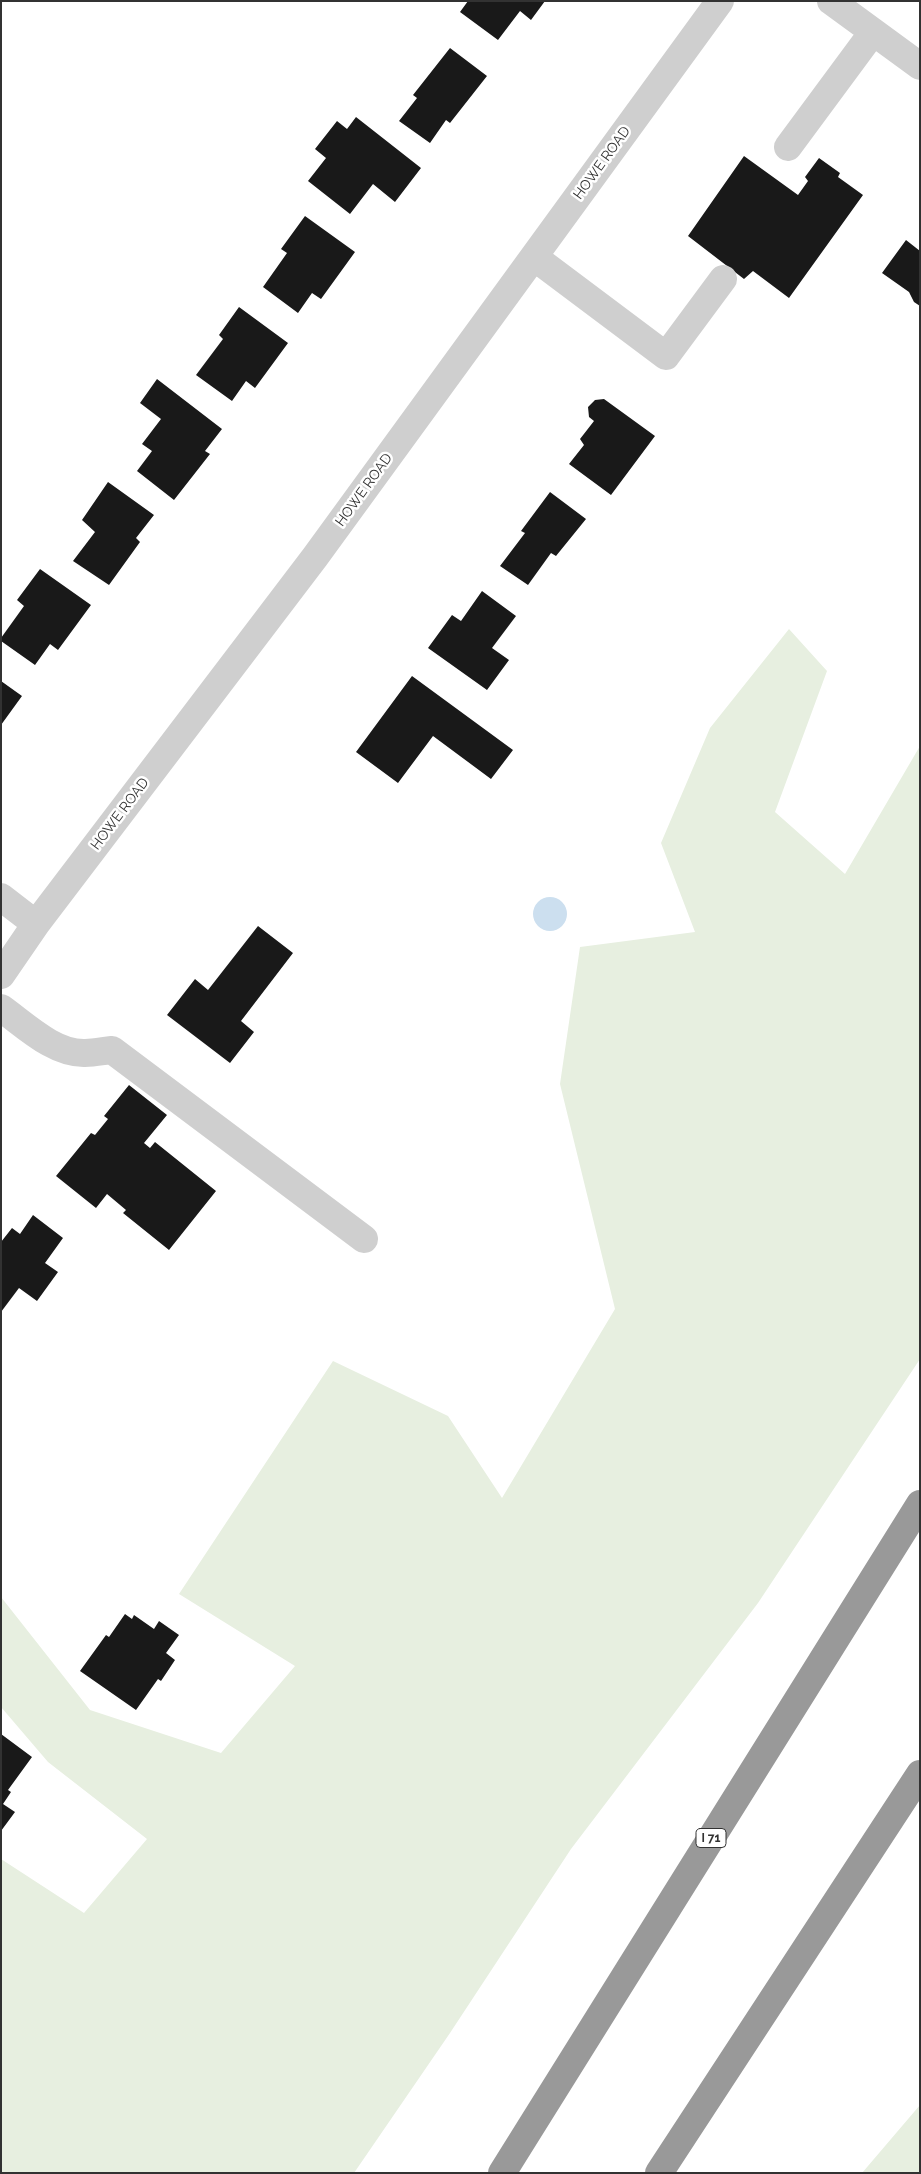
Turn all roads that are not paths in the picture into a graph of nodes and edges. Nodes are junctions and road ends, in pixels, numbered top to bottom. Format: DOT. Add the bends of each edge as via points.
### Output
graph roads {
  1 [pos="720,1"];
  2 [pos="830,1"];
  3 [pos="873,32"];
  4 [pos="920,66"];
  5 [pos="788,147"];
  6 [pos="534,257"];
  7 [pos="723,279"];
  8 [pos="1,897"];
  9 [pos="36,924"];
  10 [pos="1,975"];
  11 [pos="1,1008"];
  12 [pos="364,1239"];
  13 [pos="920,1504"];
  14 [pos="920,1774"];
  15 [pos="502,2173"];
  16 [pos="659,2173"];
  1 -- 6 [label="street, HOWE ROAD"];
  2 -- 3 [label="street"];
  3 -- 4 [label="street"];
  3 -- 5 [label="street"];
  6 -- 7 [label="street" via="666,356"];
  6 -- 9 [label="street, HOWE ROAD" via="315,557"];
  8 -- 9 [label="street"];
  9 -- 10 [label="street, HOWE ROAD"];
  11 -- 12 [label="street" via="49,1042 66,1050 84,1054 112,1050"];
  13 -- 15 [label="highway, I 71"];
  14 -- 16 [label="highway"];
}
